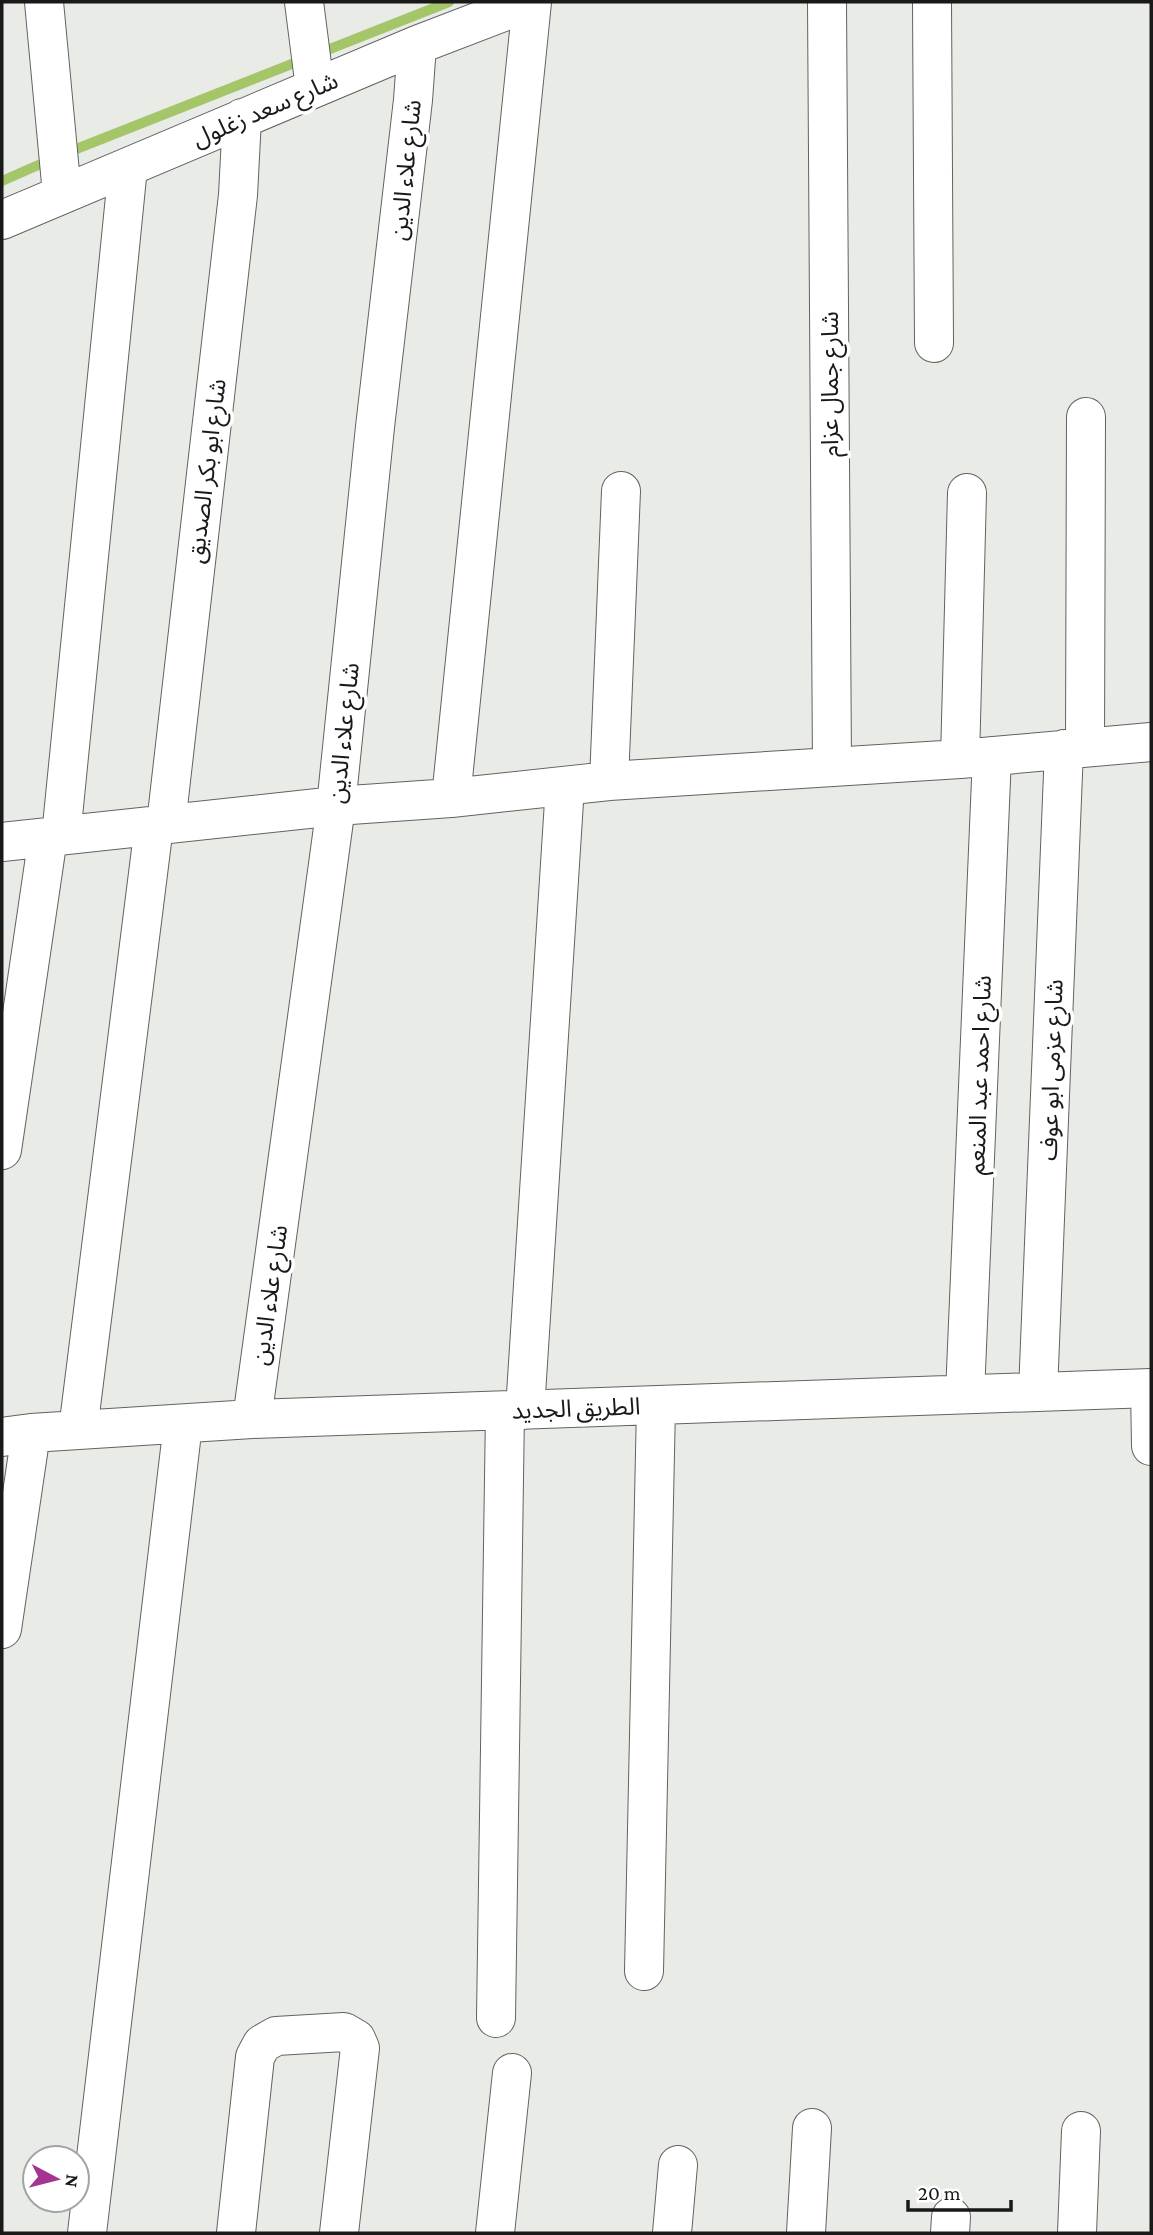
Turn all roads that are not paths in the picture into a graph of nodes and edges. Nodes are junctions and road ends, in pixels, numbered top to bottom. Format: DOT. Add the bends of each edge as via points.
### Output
graph roads {
  1 [pos="44,2"];
  2 [pos="827,2"];
  3 [pos="932,2"];
  4 [pos="516,4"];
  5 [pos="306,19"];
  6 [pos="416,45"];
  7 [pos="315,88"];
  8 [pos="242,118"];
  9 [pos="128,167"];
  10 [pos="62,194"];
  11 [pos="2,220"];
  12 [pos="934,343"];
  13 [pos="1086,416"];
  14 [pos="621,491"];
  15 [pos="967,493"];
  16 [pos="1151,741"];
  17 [pos="1074,748"];
  18 [pos="976,757"];
  19 [pos="832,767"];
  20 [pos="609,781"];
  21 [pos="565,786"];
  22 [pos="451,798"];
  23 [pos="336,806"];
  24 [pos="160,825"];
  25 [pos="54,836"];
  26 [pos="2,842"];
  27 [pos="2,1150"];
  28 [pos="1151,1388"];
  29 [pos="1038,1392"];
  30 [pos="965,1394"];
  31 [pos="656,1406"];
  32 [pos="515,1410"];
  33 [pos="252,1419"];
  34 [pos="183,1424"];
  35 [pos="78,1430"];
  36 [pos="16,1435"];
  37 [pos="1151,1446"];
  38 [pos="2,1629"];
  39 [pos="644,1971"];
  40 [pos="496,2018"];
  41 [pos="512,2073"];
  42 [pos="812,2128"];
  43 [pos="1081,2131"];
  44 [pos="678,2165"];
  45 [pos="87,2233"];
  46 [pos="236,2233"];
  47 [pos="339,2233"];
  48 [pos="495,2233"];
  49 [pos="672,2233"];
  50 [pos="806,2233"];
  51 [pos="1077,2233"];
  1 -- 10 [label="street"];
  2 -- 19 [label="street, شارع جمال عزام"];
  3 -- 12 [label="street"];
  4 -- 6 [label="street, شارع سعد زغلول"];
  4 -- 22 [label="street"];
  5 -- 7 [label="street"];
  6 -- 7 [label="street, شارع سعد زغلول"];
  6 -- 23 [label="street, شارع علاء الدين"];
  7 -- 8 [label="street, شارع سعد زغلول"];
  8 -- 9 [label="street, شارع سعد زغلول"];
  8 -- 24 [label="street, شارع ابو بكر الصديق" via="238,195"];
  9 -- 10 [label="street, شارع سعد زغلول"];
  9 -- 25 [label="street"];
  10 -- 11 [label="street, شارع سعد زغلول"];
  13 -- 17 [label="street, شارع عزمى ابو عوف"];
  14 -- 20 [label="street"];
  15 -- 18 [label="street, شارع احمد عبد المنعم"];
  16 -- 17 [label="street"];
  17 -- 18 [label="street"];
  17 -- 29 [label="street, شارع عزمى ابو عوف"];
  18 -- 19 [label="street"];
  18 -- 30 [label="street, شارع احمد عبد المنعم"];
  19 -- 20 [label="street"];
  20 -- 21 [label="street"];
  21 -- 22 [label="street"];
  21 -- 32 [label="street"];
  22 -- 23 [label="street"];
  23 -- 24 [label="street"];
  23 -- 33 [label="street, شارع علاء الدين"];
  24 -- 25 [label="street"];
  24 -- 35 [label="street, شارع ابو بكر الصديق"];
  25 -- 26 [label="street"];
  25 -- 27 [label="street"];
  28 -- 29 [label="street, الطريق الجديد"];
  28 -- 37 [label="street"];
  29 -- 30 [label="street, الطريق الجديد"];
  30 -- 31 [label="street, الطريق الجديد"];
  31 -- 32 [label="street, الطريق الجديد"];
  31 -- 39 [label="street"];
  32 -- 33 [label="street, الطريق الجديد"];
  32 -- 40 [label="street"];
  33 -- 34 [label="street, الطريق الجديد"];
  34 -- 35 [label="street, الطريق الجديد"];
  34 -- 45 [label="street"];
  35 -- 36 [label="street, الطريق الجديد"];
  36 -- 38 [label="street"];
  41 -- 48 [label="street"];
  42 -- 50 [label="street"];
  43 -- 51 [label="street"];
  44 -- 49 [label="street"];
  46 -- 47 [label="street" via="255,2057 262,2044 276,2036 344,2032 356,2039 360,2048"];
}
